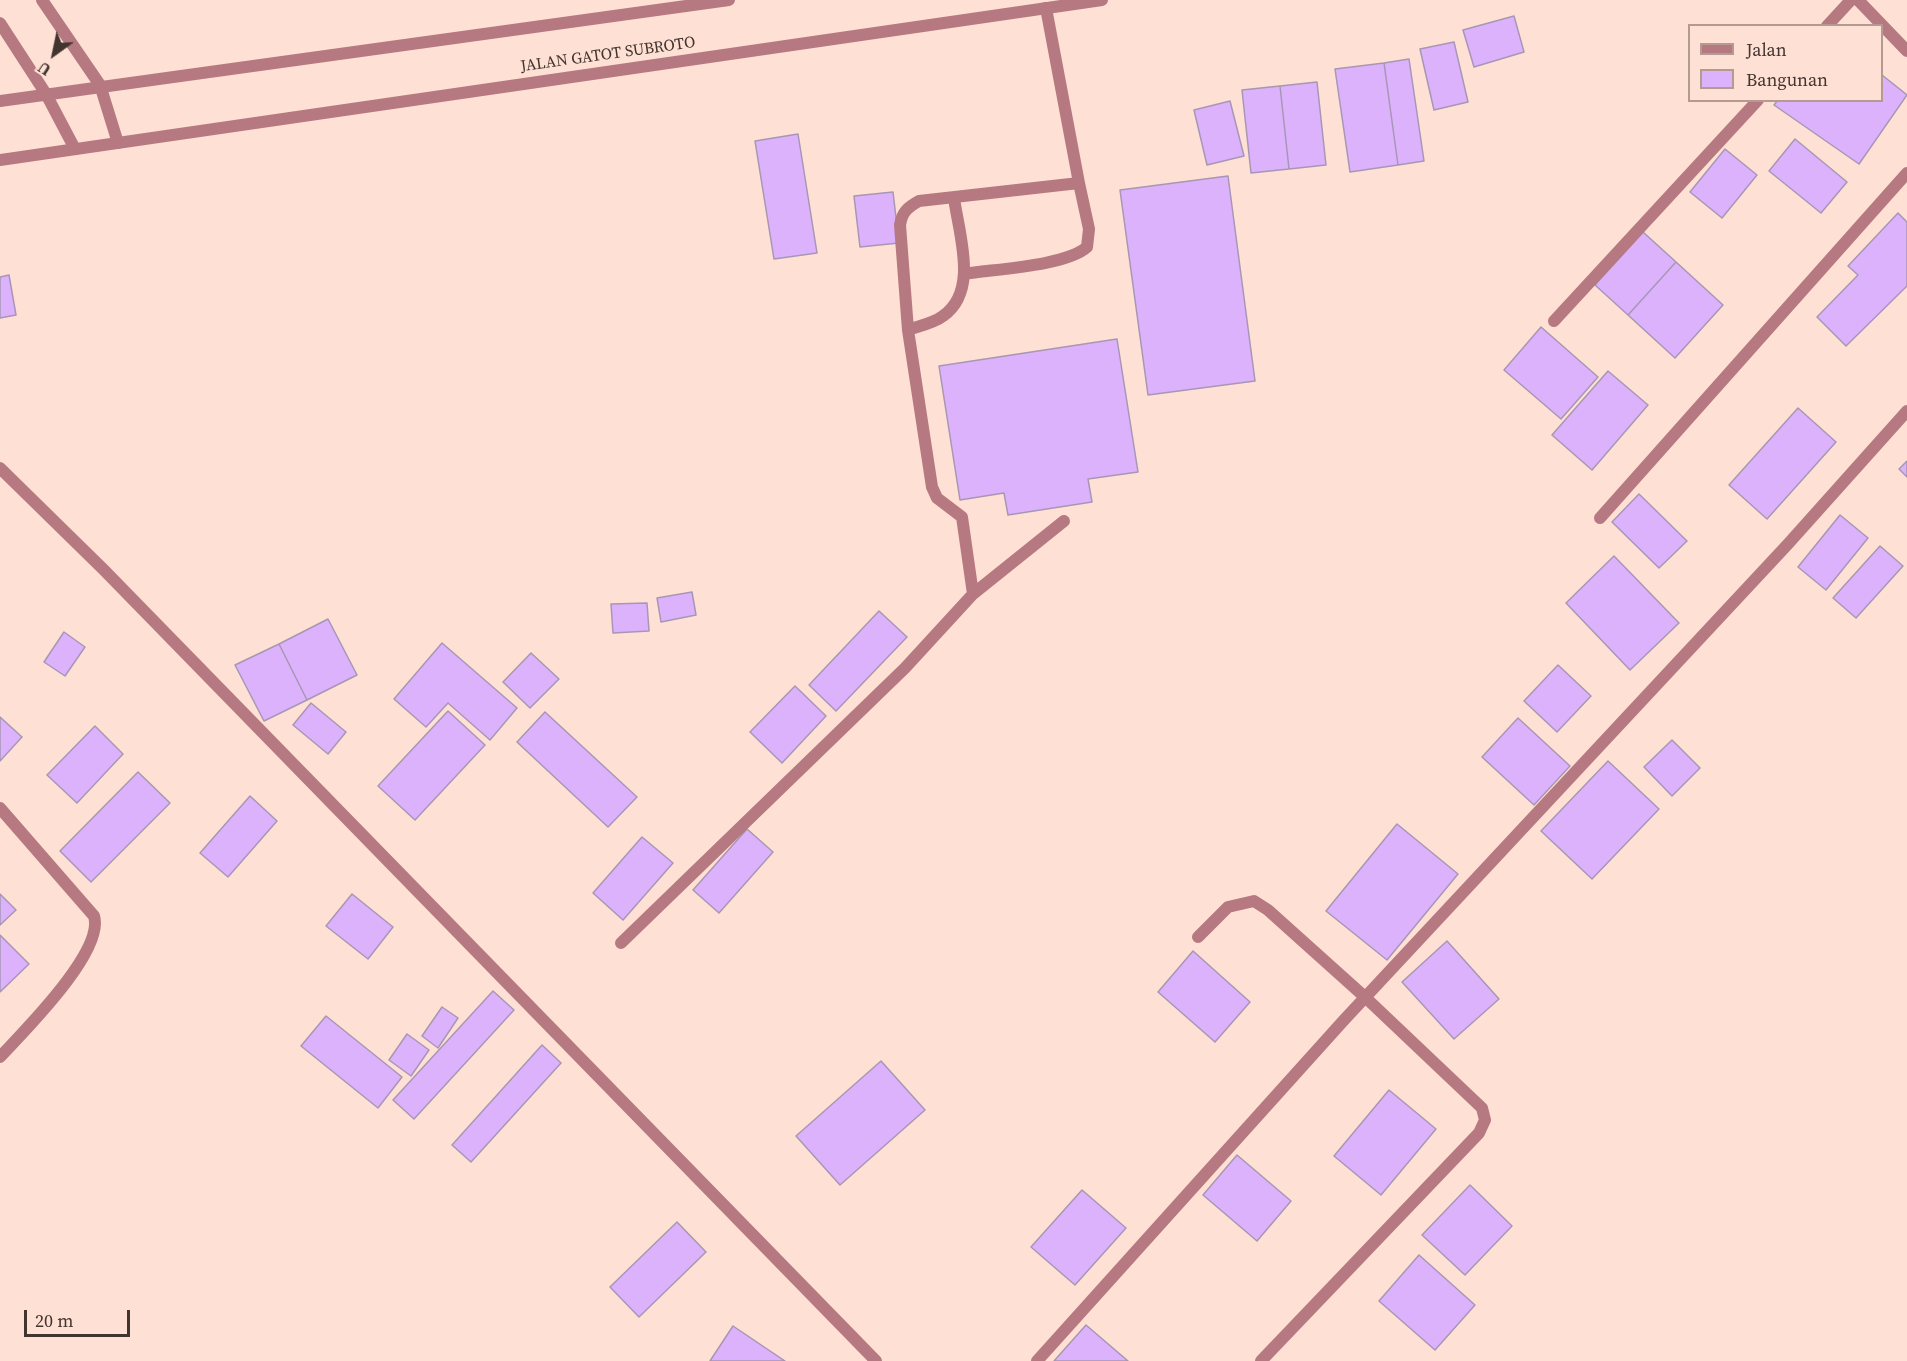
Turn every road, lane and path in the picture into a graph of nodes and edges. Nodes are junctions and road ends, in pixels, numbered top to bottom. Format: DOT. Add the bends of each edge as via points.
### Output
graph roads {
  1 [pos="42,0"];
  2 [pos="729,0"];
  3 [pos="1102,0"];
  4 [pos="1851,0"];
  5 [pos="1858,0"];
  6 [pos="1046,8"];
  7 [pos="0,23"];
  8 [pos="1829,24"];
  9 [pos="1881,24"];
  10 [pos="1883,26"];
  11 [pos="1907,51"];
  12 [pos="100,85"];
  13 [pos="46,94"];
  14 [pos="0,101"];
  15 [pos="1756,102"];
  16 [pos="118,143"];
  17 [pos="75,149"];
  18 [pos="0,160"];
  19 [pos="1907,173"];
  20 [pos="1079,183"];
  21 [pos="954,198"];
  22 [pos="964,274"];
  23 [pos="1554,321"];
  24 [pos="908,330"];
  25 [pos="1907,411"];
  26 [pos="0,468"];
  27 [pos="1600,518"];
  28 [pos="1064,522"];
  29 [pos="973,594"];
  30 [pos="0,808"];
  31 [pos="1198,937"];
  32 [pos="621,943"];
  33 [pos="1366,998"];
  34 [pos="0,1058"];
  35 [pos="876,1361"];
  36 [pos="1037,1361"];
  37 [pos="1261,1361"];
  1 -- 12 [label="street"];
  2 -- 12 [label="street"];
  3 -- 6 [label="street, JALAN GATOT SUBROTO"];
  4 -- 8 [label="street"];
  5 -- 9 [label="street"];
  6 -- 16 [label="street, JALAN GATOT SUBROTO"];
  6 -- 20 [label="street"];
  7 -- 13 [label="street"];
  10 -- 11 [label="street"];
  12 -- 13 [label="street"];
  12 -- 16 [label="street"];
  13 -- 14 [label="street"];
  13 -- 17 [label="street"];
  15 -- 23 [label="street"];
  16 -- 17 [label="street, JALAN GATOT SUBROTO"];
  17 -- 18 [label="street, JALAN GATOT SUBROTO"];
  19 -- 27 [label="street"];
  20 -- 21 [label="street"];
  20 -- 22 [label="street" via="1089,229 1087,247 1080,253 1064,259"];
  21 -- 22 [label="street"];
  21 -- 24 [label="street" via="919,201 901,216"];
  22 -- 24 [label="street" via="963,294 955,305 943,317"];
  24 -- 29 [label="street" via="932,487 935,495 962,517"];
  25 -- 33 [label="street"];
  26 -- 35 [label="street"];
  28 -- 29 [label="street"];
  29 -- 32 [label="street" via="905,668"];
  30 -- 34 [label="street" via="94,916 97,925 77,968"];
  31 -- 33 [label="street" via="1228,907 1254,901"];
  33 -- 36 [label="street"];
  33 -- 37 [label="street" via="1482,1108 1485,1120 1479,1133"];
}
